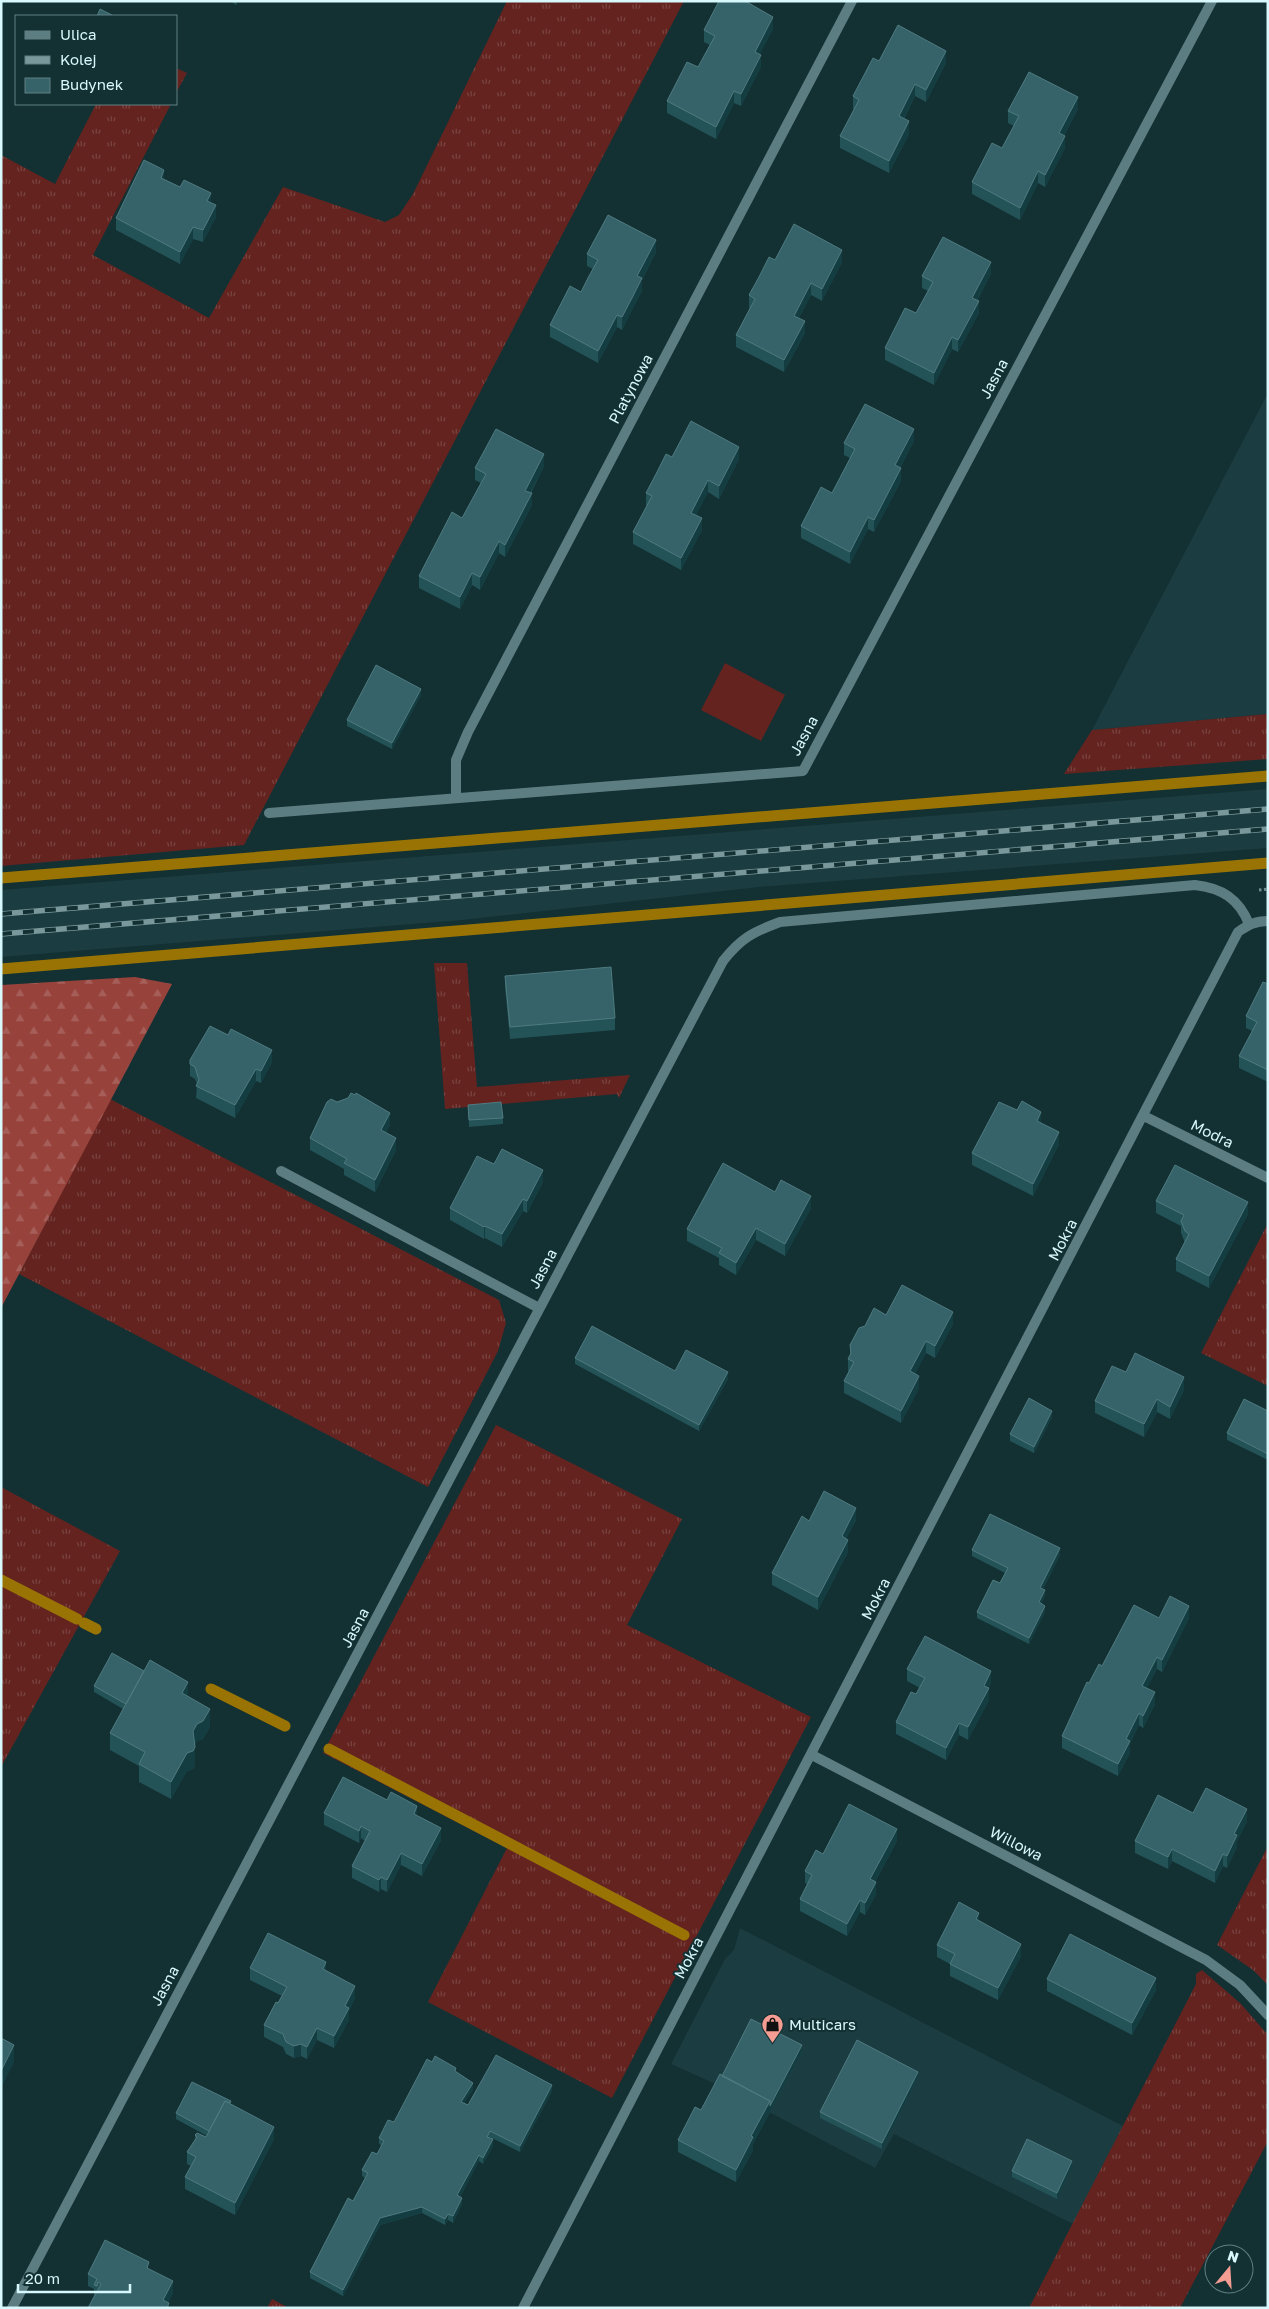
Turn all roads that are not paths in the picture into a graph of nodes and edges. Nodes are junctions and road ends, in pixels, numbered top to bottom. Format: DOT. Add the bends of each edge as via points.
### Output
graph roads {
  1 [pos="852,1"];
  2 [pos="1212,1"];
  3 [pos="456,797"];
  4 [pos="269,812"];
  5 [pos="1268,921"];
  6 [pos="1249,924"];
  7 [pos="1144,1116"];
  8 [pos="281,1171"];
  9 [pos="1268,1178"];
  10 [pos="539,1308"];
  11 [pos="812,1756"];
  12 [pos="1268,2015"];
  13 [pos="12,2308"];
  14 [pos="523,2308"];
  1 -- 3 [label="street, Platynowa" via="468,732 456,760"];
  2 -- 3 [label="street, Jasna" via="803,770"];
  3 -- 4 [label="street"];
  5 -- 6 [label="street"];
  6 -- 7 [label="street, Mokra" via="1238,932"];
  6 -- 10 [label="street, Jasna" via="1235,900 1216,889 1195,885 780,922 754,931 736,945 723,962"];
  7 -- 9 [label="street, Modra"];
  7 -- 11 [label="street, Mokra"];
  8 -- 10 [label="street"];
  10 -- 13 [label="street, Jasna"];
  11 -- 12 [label="street, Willowa" via="1206,1960 1240,1985"];
  11 -- 14 [label="street, Mokra"];
}
